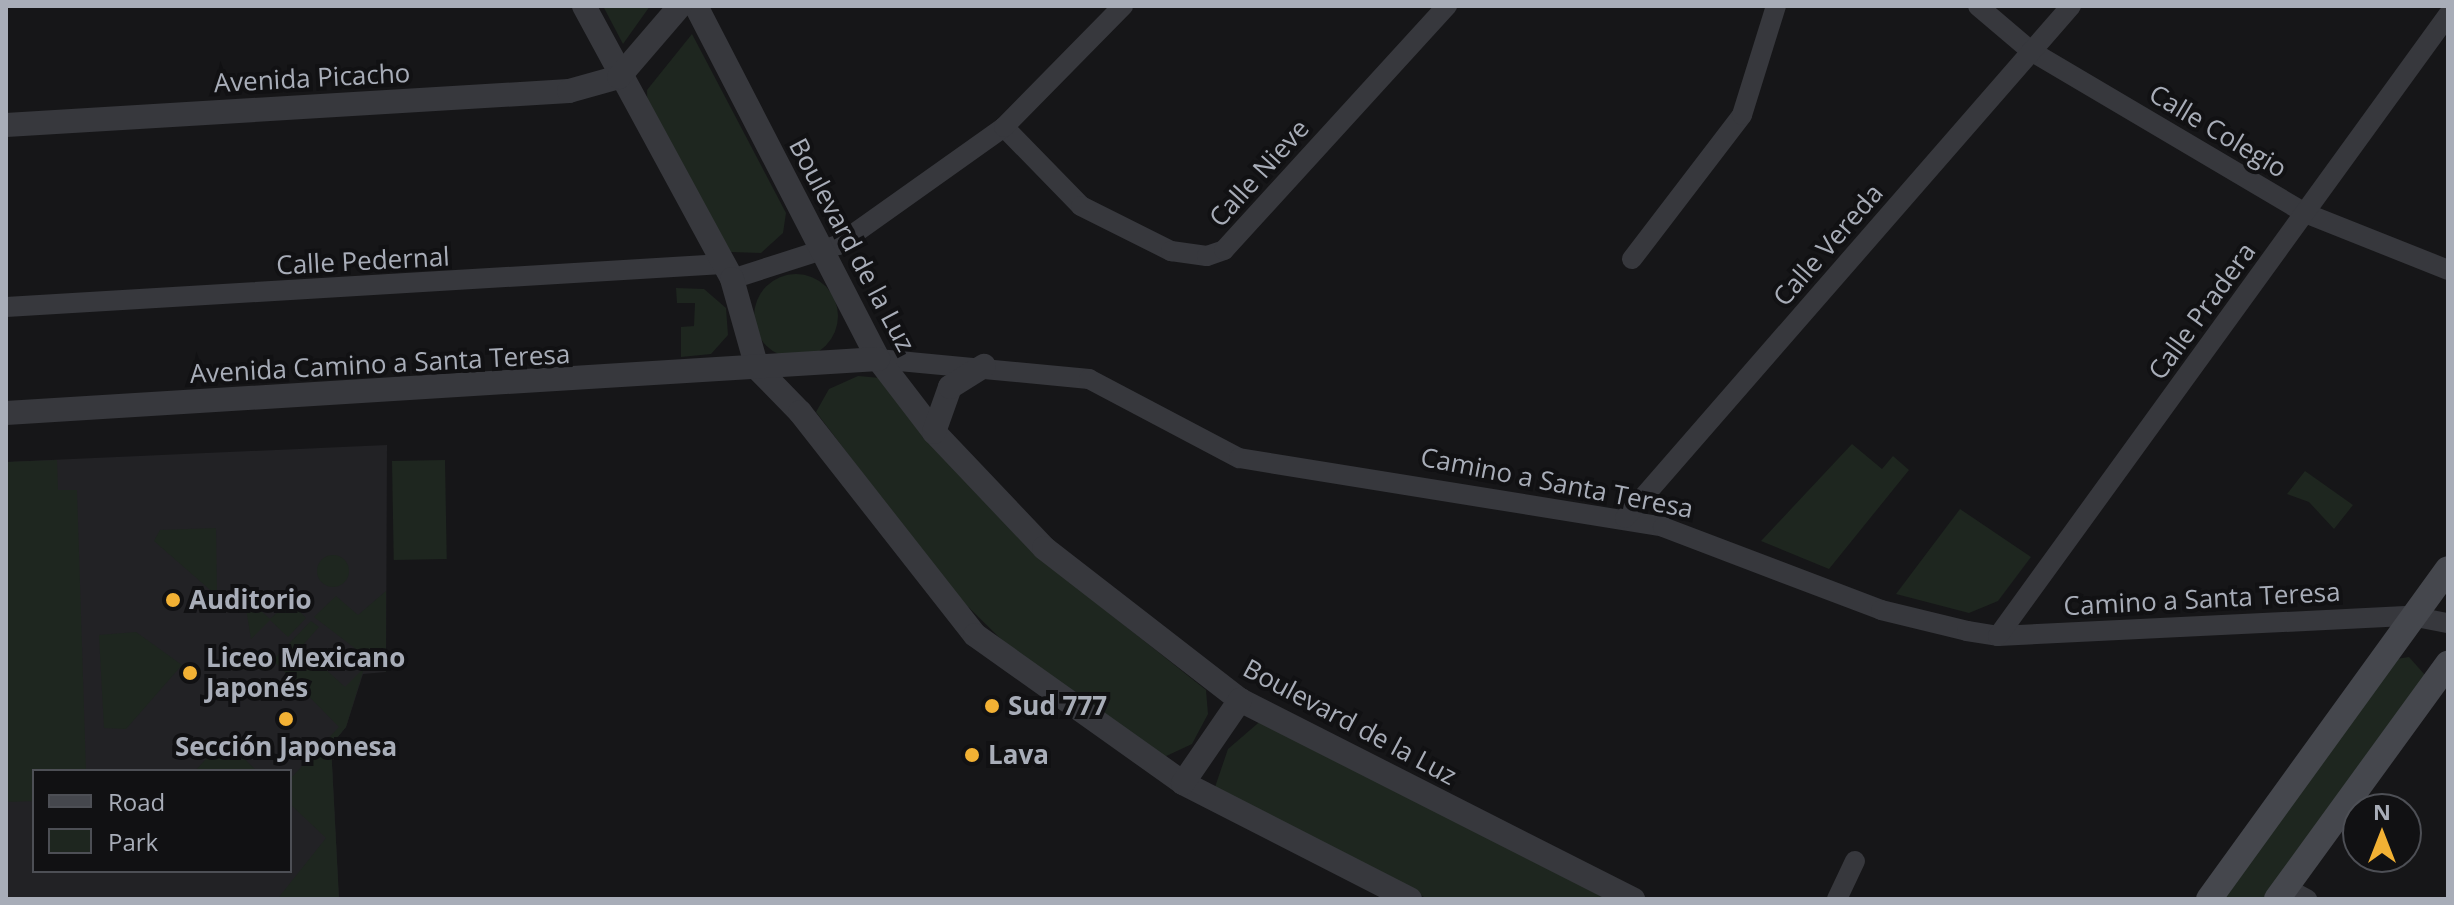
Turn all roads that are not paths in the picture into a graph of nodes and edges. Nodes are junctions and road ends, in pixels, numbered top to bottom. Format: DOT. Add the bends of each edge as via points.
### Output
graph roads {
  1 [pos="584,6"];
  2 [pos="680,6"];
  3 [pos="696,6"];
  4 [pos="1123,6"];
  5 [pos="1447,6"];
  6 [pos="1776,6"];
  7 [pos="1978,6"];
  8 [pos="2071,6"];
  9 [pos="2448,15"];
  10 [pos="2031,51"];
  11 [pos="619,77"];
  12 [pos="6,125"];
  13 [pos="1004,127"];
  14 [pos="2305,213"];
  15 [pos="821,254"];
  16 [pos="1632,259"];
  17 [pos="2448,270"];
  18 [pos="728,271"];
  19 [pos="6,307"];
  20 [pos="878,359"];
  21 [pos="984,366"];
  22 [pos="757,368"];
  23 [pos="6,413"];
  24 [pos="934,432"];
  25 [pos="1625,518"];
  26 [pos="2448,569"];
  27 [pos="2411,616"];
  28 [pos="2448,623"];
  29 [pos="1998,636"];
  30 [pos="2448,664"];
  31 [pos="1240,700"];
  32 [pos="1183,783"];
  33 [pos="1855,861"];
  34 [pos="2290,895"];
  35 [pos="1410,899"];
  36 [pos="1633,899"];
  37 [pos="1837,899"];
  38 [pos="2209,899"];
  1 -- 11 [label="street"];
  2 -- 11 [label="street"];
  3 -- 15 [label="street, Boulevard de la Luz"];
  4 -- 13 [label="street, Calle Pedernal"];
  5 -- 13 [label="street, Calle Nieve" via="1224,250 1207,256 1171,251 1081,206"];
  6 -- 16 [label="street" via="1742,115"];
  7 -- 10 [label="street, Calle Colegio"];
  8 -- 10 [label="street, Calle Vereda"];
  9 -- 14 [label="street, Calle Pradera"];
  10 -- 14 [label="street, Calle Colegio"];
  10 -- 25 [label="street, Calle Vereda"];
  11 -- 12 [label="street, Avenida Picacho" via="569,91"];
  11 -- 18 [label="street"];
  13 -- 15 [label="street, Calle Pedernal"];
  14 -- 17 [label="street, Calle Colegio"];
  14 -- 29 [label="street, Calle Pradera"];
  15 -- 18 [label="street, Calle Pedernal"];
  15 -- 20 [label="street, Boulevard de la Luz"];
  18 -- 19 [label="street, Calle Pedernal"];
  18 -- 22 [label="street"];
  20 -- 21 [label="street, Camino a Santa Teresa"];
  20 -- 22 [label="street, Camino a Santa Teresa"];
  20 -- 24 [label="street, Boulevard de la Luz"];
  21 -- 24 [label="street" via="950,387"];
  21 -- 25 [label="street, Camino a Santa Teresa" via="1106,385 1239,458"];
  22 -- 23 [label="street, Avenida Camino a Santa Teresa"];
  22 -- 32 [label="street" via="828,446 975,635"];
  24 -- 31 [label="street, Boulevard de la Luz" via="1084,584"];
  25 -- 29 [label="street, Camino a Santa Teresa" via="1739,552 1881,610"];
  26 -- 27 [label="main road"];
  27 -- 28 [label="street, Camino a Santa Teresa"];
  27 -- 29 [label="street, Camino a Santa Teresa"];
  27 -- 38 [label="main road"];
  30 -- 34 [label="main road"];
  31 -- 32 [label="street"];
  31 -- 36 [label="street, Boulevard de la Luz"];
  32 -- 35 [label="street"];
  33 -- 37 [label="street"];
}
